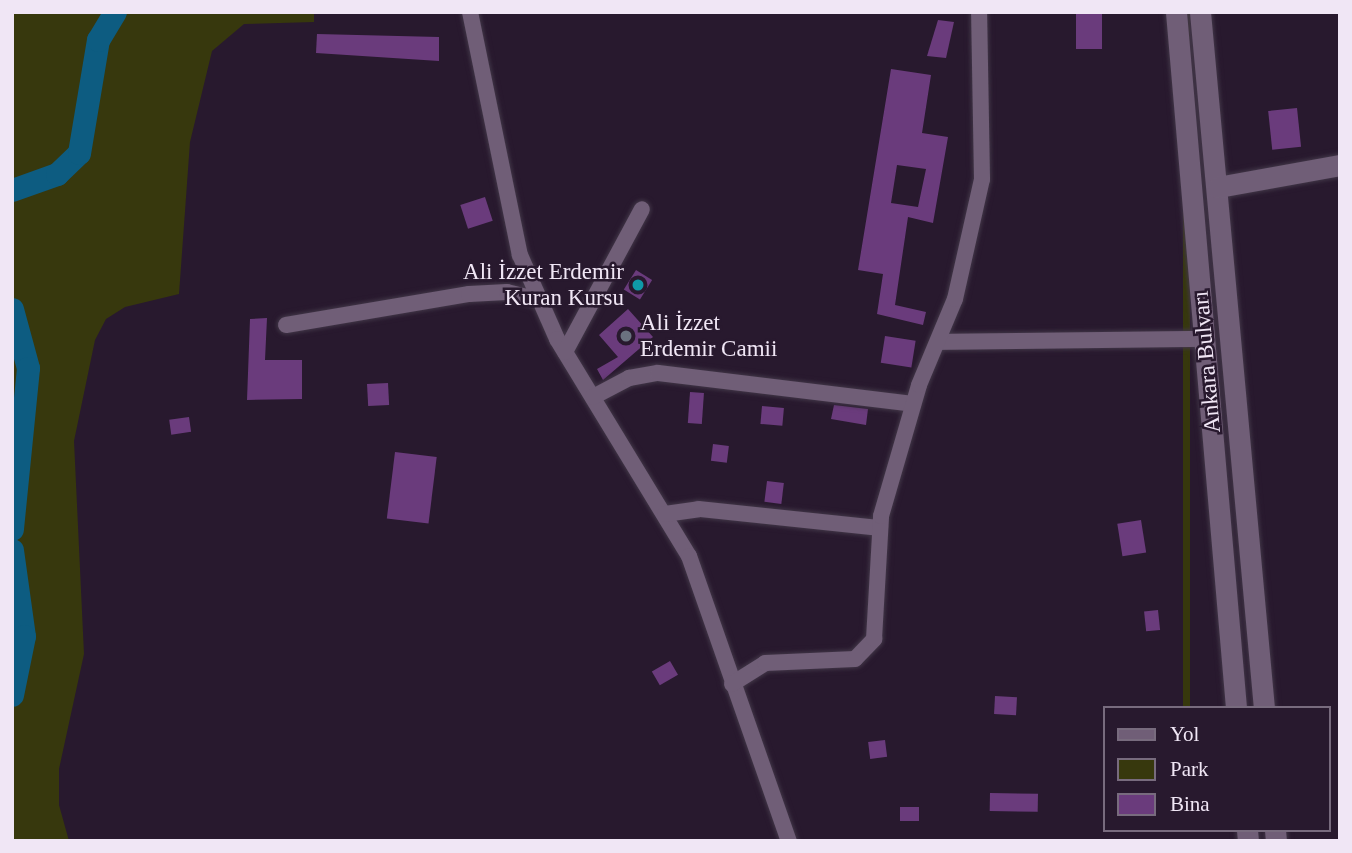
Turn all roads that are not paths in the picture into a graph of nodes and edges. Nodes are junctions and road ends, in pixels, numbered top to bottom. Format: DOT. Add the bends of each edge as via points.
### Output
graph roads {
  1 [pos="470,12"];
  2 [pos="979,12"];
  3 [pos="1176,12"];
  4 [pos="1200,12"];
  5 [pos="1340,165"];
  6 [pos="1218,187"];
  7 [pos="642,209"];
  8 [pos="538,300"];
  9 [pos="286,325"];
  10 [pos="1202,339"];
  11 [pos="938,342"];
  12 [pos="565,352"];
  13 [pos="593,397"];
  14 [pos="913,404"];
  15 [pos="665,514"];
  16 [pos="880,528"];
  17 [pos="732,684"];
  18 [pos="1236,706"];
  19 [pos="1264,706"];
  20 [pos="789,841"];
  1 -- 8 [label="street" via="513,233"];
  2 -- 11 [label="street" via="982,178 963,272"];
  3 -- 10 [label="main road, Ankara Bulvarı"];
  4 -- 6 [label="main road, Ankara Bulvarı"];
  5 -- 6 [label="main road"];
  6 -- 19 [label="main road, Ankara Bulvarı"];
  7 -- 12 [label="street"];
  8 -- 9 [label="street" via="507,292 469,294"];
  8 -- 12 [label="street"];
  10 -- 11 [label="street"];
  10 -- 18 [label="main road, Ankara Bulvarı"];
  11 -- 14 [label="street"];
  12 -- 13 [label="street"];
  13 -- 14 [label="street" via="629,378 658,373"];
  13 -- 15 [label="street"];
  14 -- 16 [label="street"];
  15 -- 16 [label="street" via="699,509"];
  15 -- 17 [label="street" via="699,580"];
  16 -- 17 [label="street" via="876,627 867,651 847,661 756,665"];
  17 -- 20 [label="street"];
}
